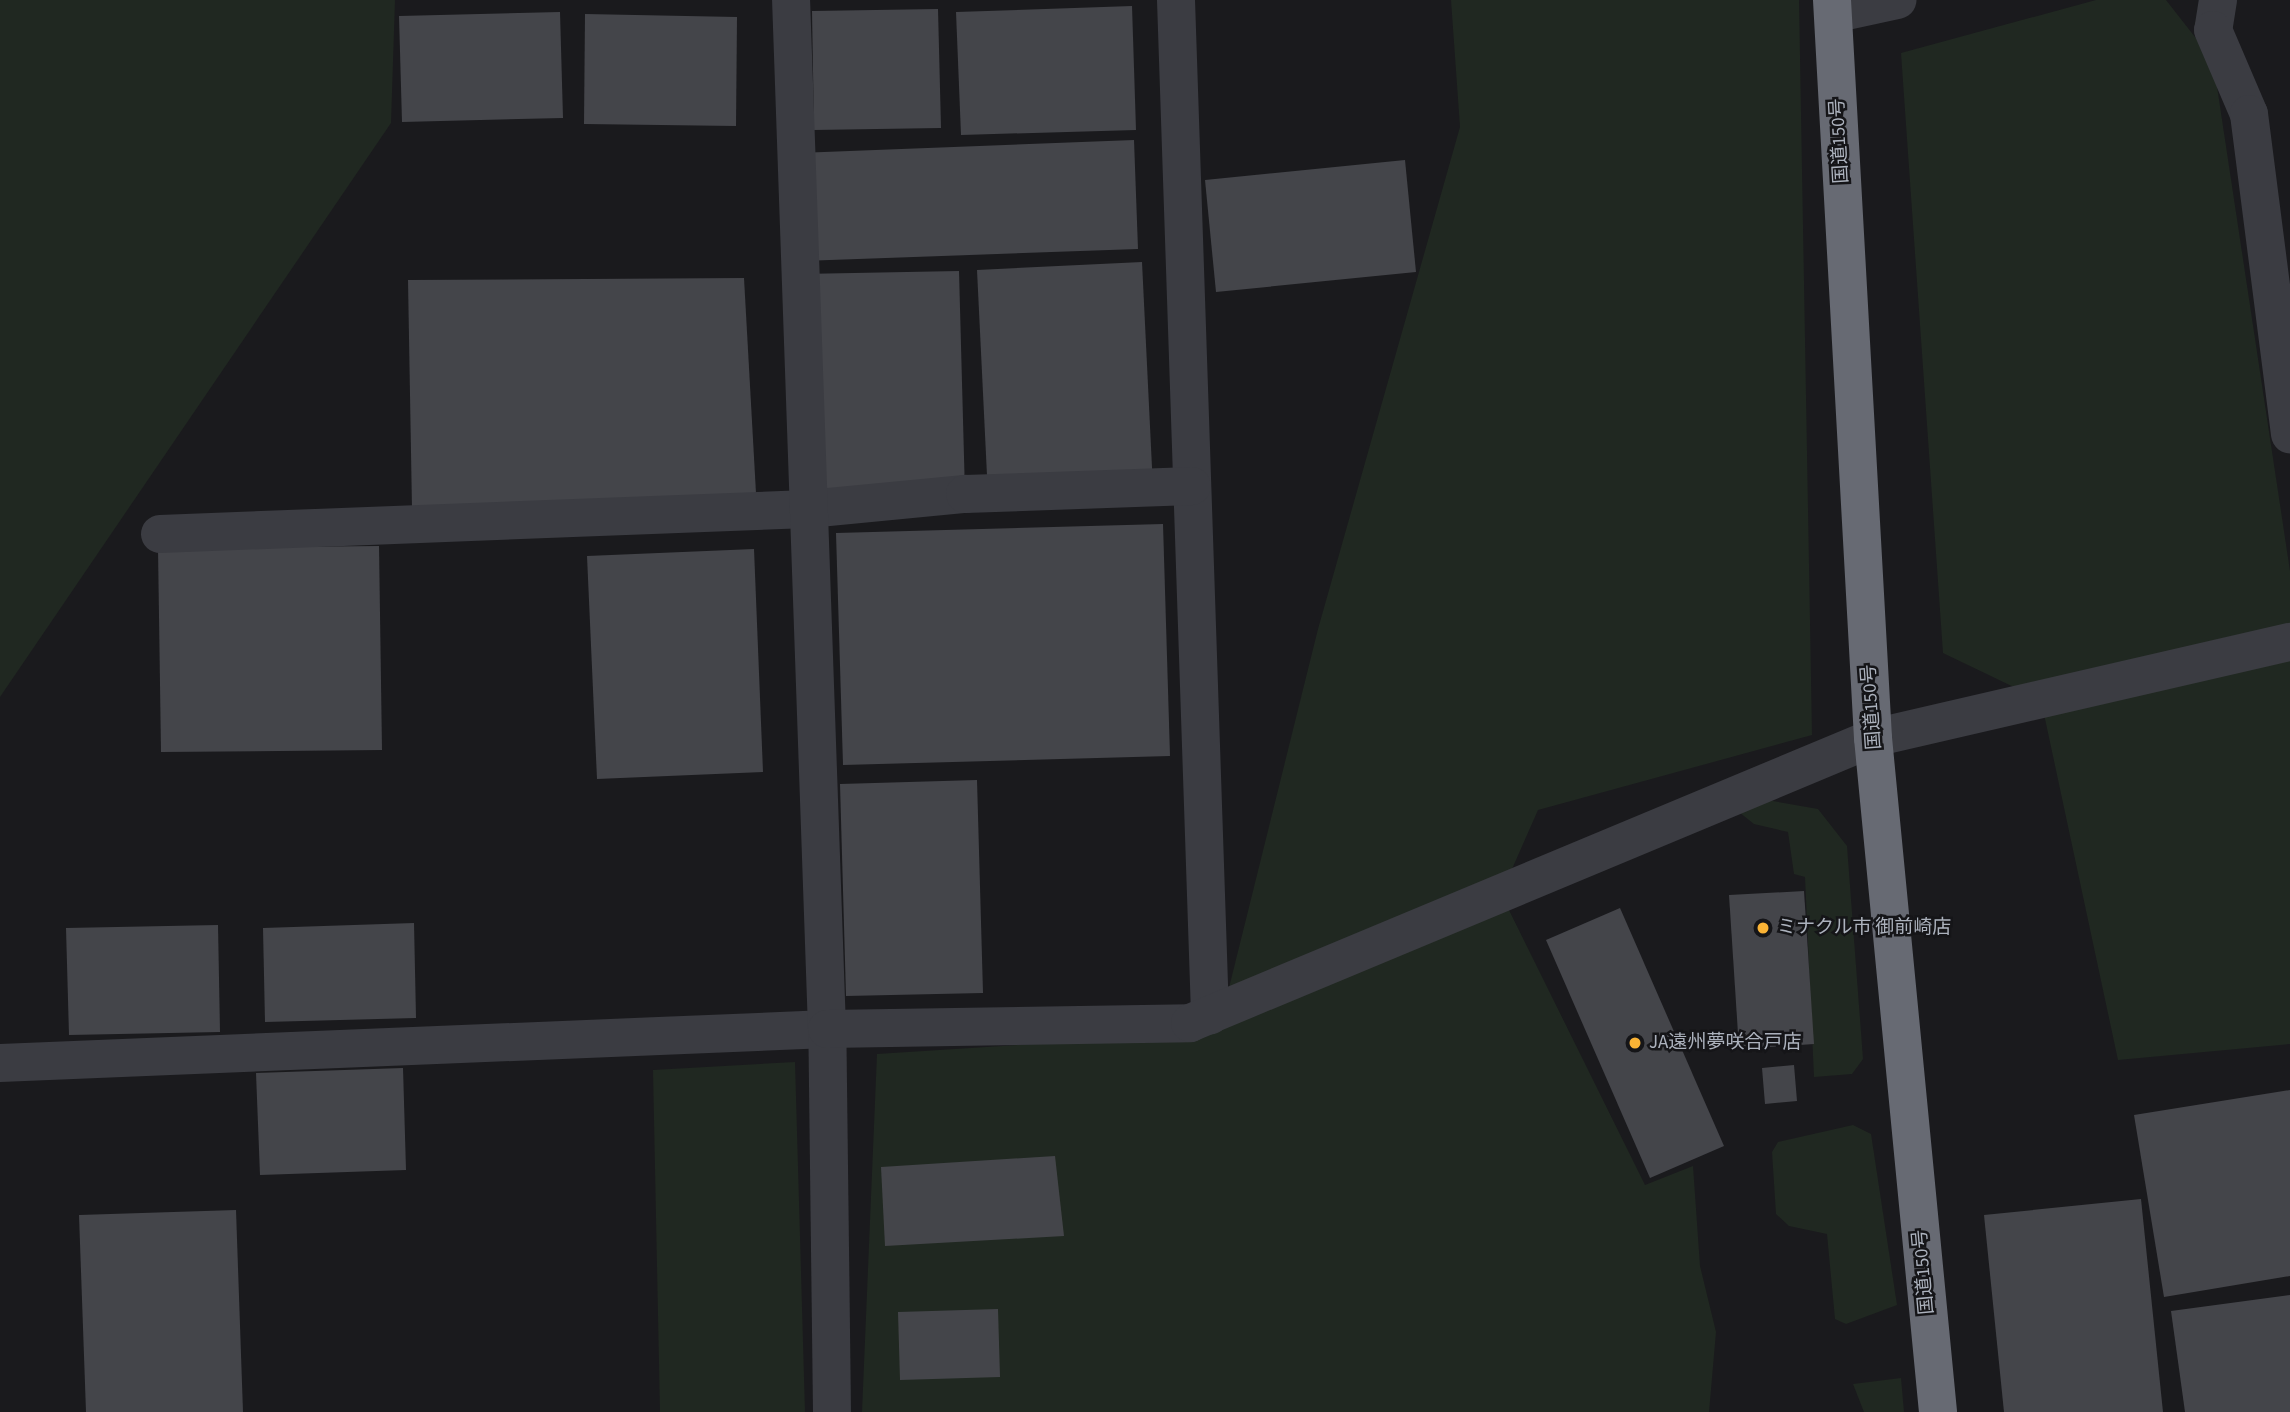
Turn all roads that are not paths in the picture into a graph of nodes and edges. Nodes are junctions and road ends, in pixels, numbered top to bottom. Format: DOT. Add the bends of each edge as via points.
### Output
graph roads {
  1 [pos="791,0"];
  2 [pos="1176,0"];
  3 [pos="1897,0"];
  4 [pos="2218,0"];
  5 [pos="1833,7"];
  6 [pos="2290,434"];
  7 [pos="1192,486"];
  8 [pos="808,509"];
  9 [pos="160,534"];
  10 [pos="2290,642"];
  11 [pos="1873,738"];
  12 [pos="1210,1015"];
  13 [pos="827,1029"];
  14 [pos="0,1063"];
  15 [pos="832,1412"];
  16 [pos="1938,1412"];
  1 -- 8 [label="street"];
  2 -- 7 [label="street"];
  3 -- 5 [label="street"];
  4 -- 6 [label="street" via="2213,30 2249,114"];
  5 -- 11 [label="highway, 国道150号"];
  7 -- 8 [label="street" via="965,494"];
  7 -- 12 [label="street"];
  8 -- 9 [label="street"];
  8 -- 13 [label="street"];
  10 -- 11 [label="street"];
  11 -- 12 [label="street"];
  11 -- 16 [label="highway, 国道150号"];
  12 -- 13 [label="street" via="1190,1023"];
  13 -- 14 [label="street"];
  13 -- 15 [label="street"];
}
